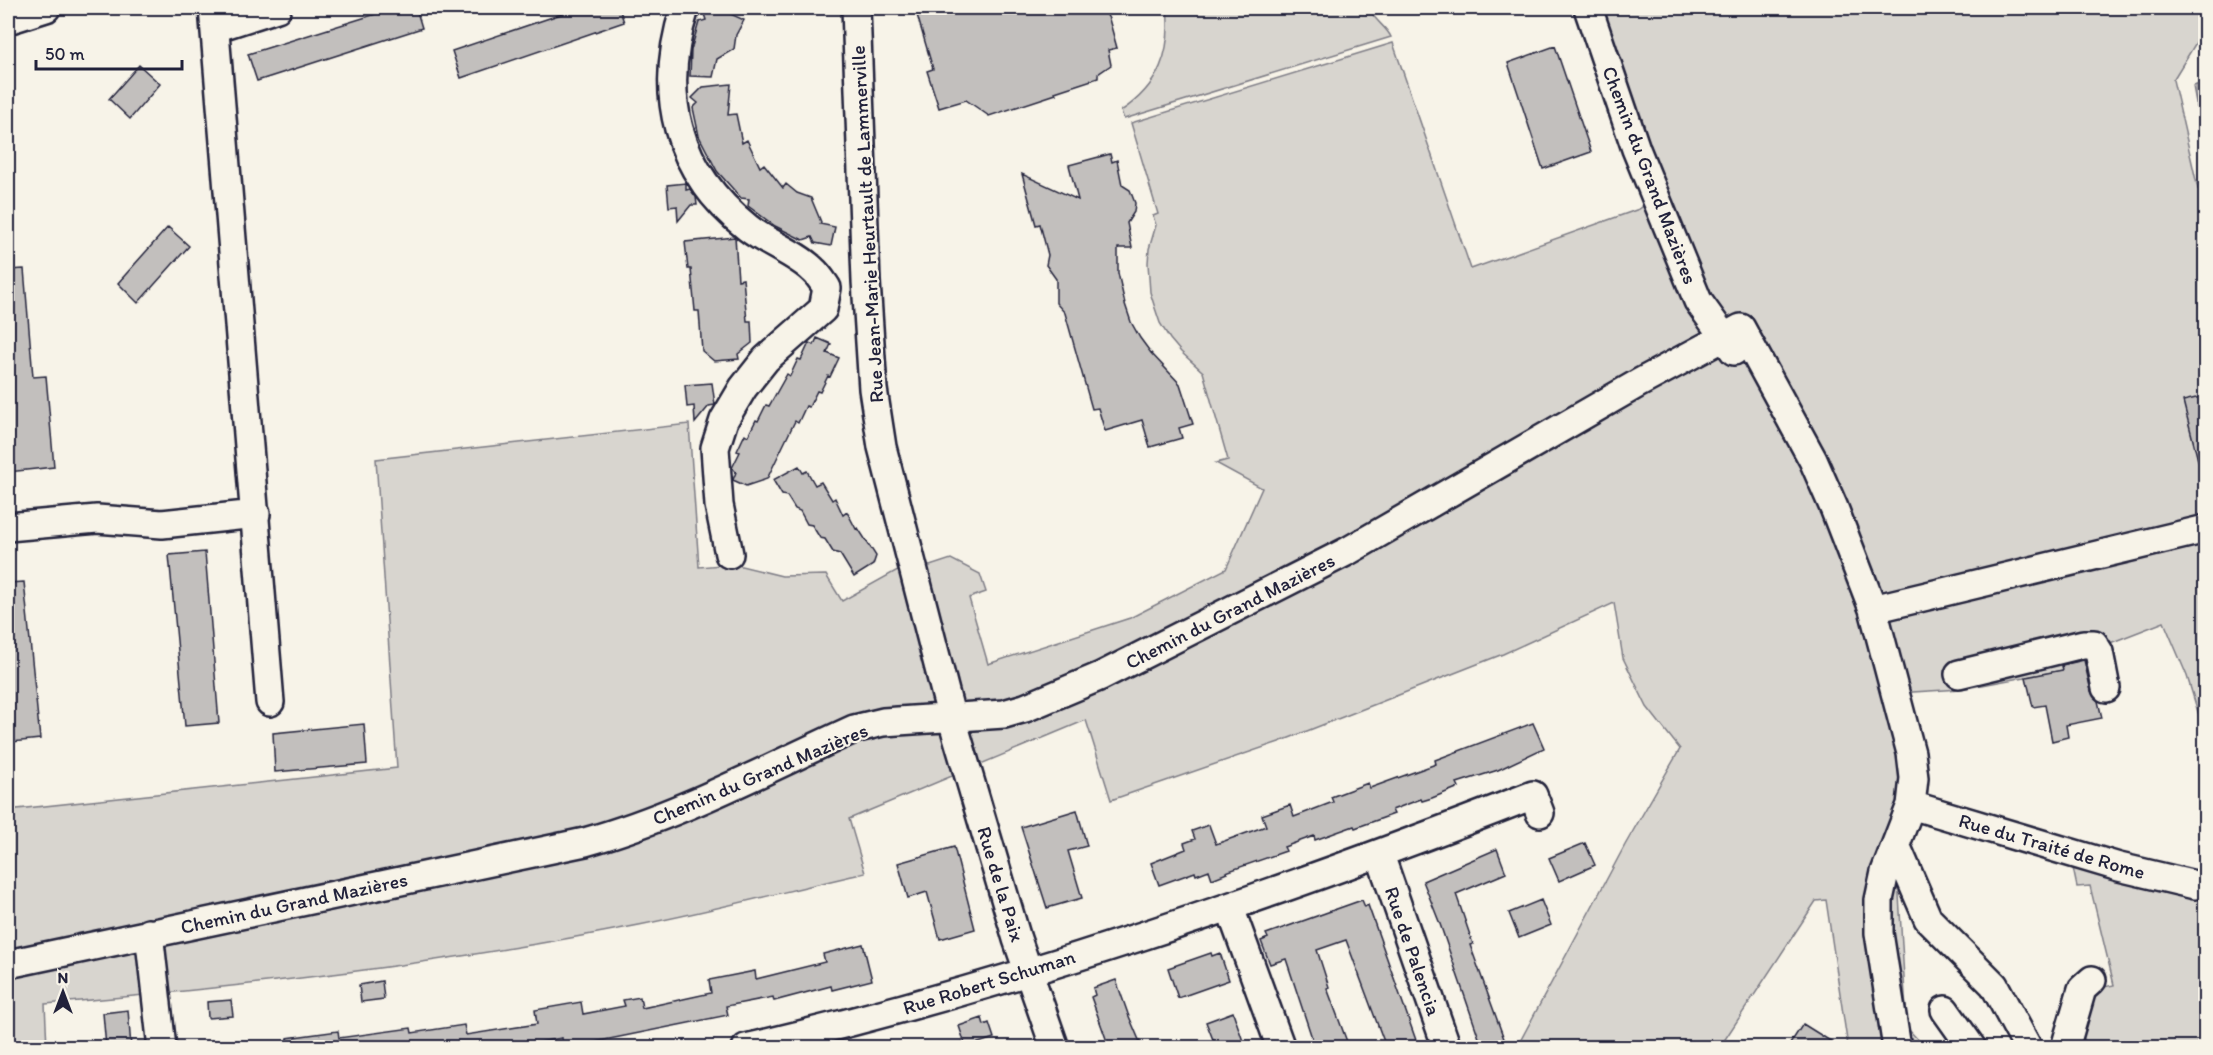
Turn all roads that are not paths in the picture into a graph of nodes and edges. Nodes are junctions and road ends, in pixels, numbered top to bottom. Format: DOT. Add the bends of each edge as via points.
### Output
graph roads {
  1 [pos="46,8"];
  2 [pos="277,8"];
  3 [pos="685,8"];
  4 [pos="856,8"];
  5 [pos="1588,8"];
  6 [pos="214,18"];
  7 [pos="8,20"];
  8 [pos="866,291"];
  9 [pos="826,293"];
  10 [pos="1722,338"];
  11 [pos="256,514"];
  12 [pos="8,527"];
  13 [pos="2205,529"];
  14 [pos="729,554"];
  15 [pos="1873,609"];
  16 [pos="1959,674"];
  17 [pos="2106,688"];
  18 [pos="270,702"];
  19 [pos="952,719"];
  20 [pos="1911,805"];
  21 [pos="1540,813"];
  22 [pos="1896,845"];
  23 [pos="1380,855"];
  24 [pos="2194,885"];
  25 [pos="1230,908"];
  26 [pos="149,933"];
  27 [pos="8,964"];
  28 [pos="1029,972"];
  29 [pos="2092,980"];
  30 [pos="1945,1010"];
  31 [pos="162,1047"];
  32 [pos="747,1047"];
  33 [pos="1055,1047"];
  34 [pos="1281,1047"];
  35 [pos="1448,1047"];
  36 [pos="1898,1047"];
  37 [pos="1972,1047"];
  38 [pos="2028,1047"];
  39 [pos="2065,1047"];
  1 -- 7 [label="street"];
  2 -- 6 [label="street"];
  3 -- 9 [label="street" via="672,64 672,94 686,151 701,180 722,206 750,230 813,269 827,288"];
  4 -- 8 [label="street, Rue Jean-Marie Heurtault de Lammerville"];
  5 -- 10 [label="street, Chemin du Grand Mazières" via="1655,198 1698,301"];
  6 -- 11 [label="street"];
  8 -- 9 [label="street"];
  8 -- 19 [label="street, Rue Jean-Marie Heurtault de Lammerville" via="873,389 882,447"];
  9 -- 14 [label="street" via="823,309 766,359 724,420 715,448 719,505"];
  10 -- 15 [label="street, Chemin du Grand Mazières" via="1741,328 1758,356 1814,460"];
  10 -- 19 [label="street, Chemin du Grand Mazières" via="1348,551 1101,676 1015,711"];
  11 -- 12 [label="street" via="162,524 97,519"];
  11 -- 18 [label="street"];
  13 -- 15 [label="street"];
  15 -- 20 [label="street, Chemin du Grand Mazières" via="1911,753"];
  16 -- 17 [label="street" via="2094,644"];
  19 -- 26 [label="street, Chemin du Grand Mazières" via="883,722 854,729 661,817 585,842"];
  19 -- 28 [label="street, Rue de la Paix"];
  20 -- 22 [label="street, Chemin du Grand Mazières"];
  20 -- 24 [label="street, Rue du Traité de Rome" via="2119,867"];
  21 -- 23 [label="street, Rue Robert Schuman" via="1533,795"];
  22 -- 36 [label="street, Chemin du Grand Mazières" via="1881,885 1879,933"];
  22 -- 38 [label="street" via="1928,919 1994,985"];
  23 -- 25 [label="street, Rue Robert Schuman"];
  23 -- 35 [label="street, Rue de Palencia"];
  25 -- 28 [label="street, Rue Robert Schuman"];
  25 -- 34 [label="street"];
  26 -- 27 [label="street, Chemin du Grand Mazières"];
  26 -- 31 [label="street"];
  28 -- 32 [label="street, Rue Robert Schuman" via="836,1027"];
  28 -- 33 [label="street, Rue de la Paix"];
  29 -- 39 [label="street" via="2082,989"];
  30 -- 37 [label="street"];
}
